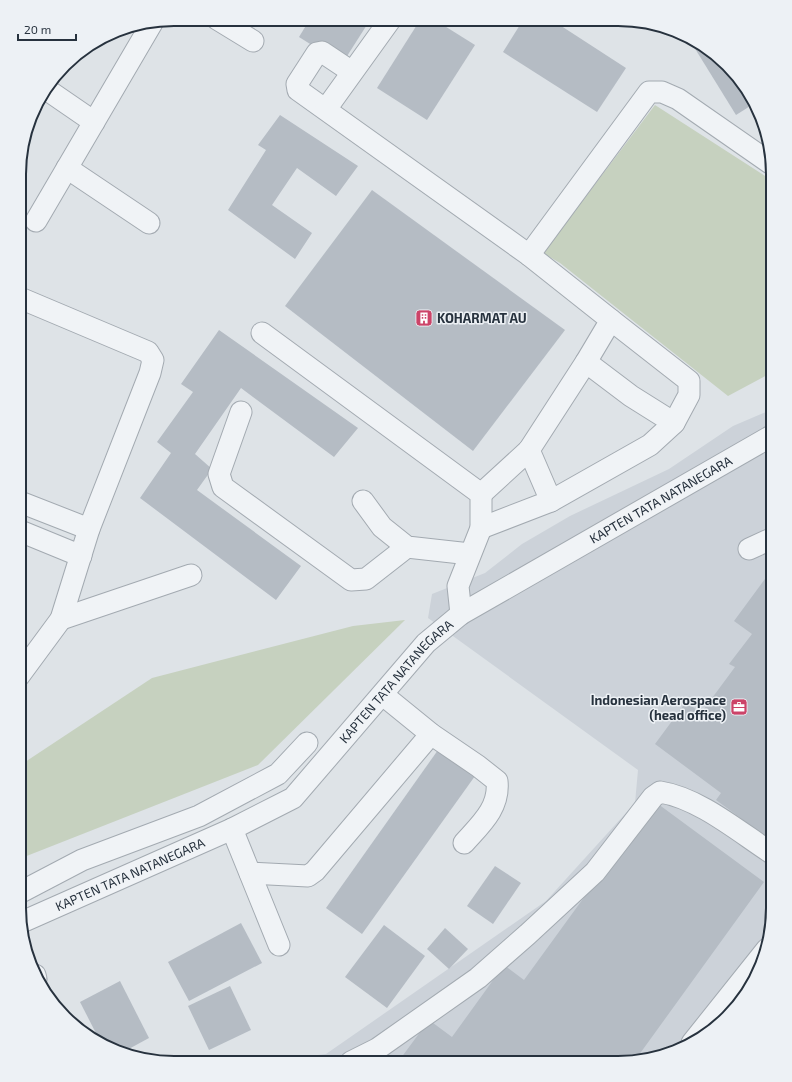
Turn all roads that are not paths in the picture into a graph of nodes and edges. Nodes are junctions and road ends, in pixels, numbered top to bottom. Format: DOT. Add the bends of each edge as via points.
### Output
graph roads {
  1 [pos="231,26"];
  2 [pos="386,26"];
  3 [pos="149,28"];
  4 [pos="252,41"];
  5 [pos="352,72"];
  6 [pos="51,92"];
  7 [pos="326,109"];
  8 [pos="94,122"];
  9 [pos="766,160"];
  10 [pos="67,168"];
  11 [pos="36,222"];
  12 [pos="149,223"];
  13 [pos="529,255"];
  14 [pos="26,301"];
  15 [pos="611,320"];
  16 [pos="262,333"];
  17 [pos="586,362"];
  18 [pos="242,412"];
  19 [pos="674,423"];
  20 [pos="766,439"];
  21 [pos="529,450"];
  22 [pos="481,494"];
  23 [pos="363,501"];
  24 [pos="551,501"];
  25 [pos="26,504"];
  26 [pos="481,528"];
  27 [pos="89,530"];
  28 [pos="26,533"];
  29 [pos="766,541"];
  30 [pos="407,547"];
  31 [pos="749,549"];
  32 [pos="470,554"];
  33 [pos="81,556"];
  34 [pos="191,575"];
  35 [pos="461,614"];
  36 [pos="61,619"];
  37 [pos="26,666"];
  38 [pos="383,695"];
  39 [pos="431,734"];
  40 [pos="307,743"];
  41 [pos="232,829"];
  42 [pos="464,843"];
  43 [pos="766,849"];
  44 [pos="250,874"];
  45 [pos="26,889"];
  46 [pos="26,920"];
  47 [pos="279,945"];
  48 [pos="756,961"];
  49 [pos="704,1028"];
  50 [pos="363,1056"];
  1 -- 4 [label="street"];
  2 -- 5 [label="street"];
  3 -- 8 [label="street"];
  5 -- 7 [label="street"];
  5 -- 7 [label="street" via="322,52 317,52 297,84 298,90"];
  6 -- 8 [label="street"];
  7 -- 13 [label="street"];
  8 -- 10 [label="street"];
  9 -- 13 [label="street" via="678,99 662,92 649,92"];
  10 -- 11 [label="street"];
  10 -- 12 [label="street"];
  13 -- 15 [label="street"];
  14 -- 27 [label="street" via="148,352 153,360"];
  15 -- 17 [label="street"];
  15 -- 19 [label="street" via="689,381 689,395"];
  16 -- 22 [label="street"];
  17 -- 19 [label="street" via="631,396"];
  17 -- 21 [label="street"];
  18 -- 30 [label="street" via="219,474 223,487 351,580 366,579"];
  19 -- 24 [label="street" via="650,445"];
  20 -- 35 [label="street, KAPTEN TATA NATANEGARA"];
  21 -- 22 [label="street"];
  21 -- 24 [label="street"];
  22 -- 26 [label="street"];
  23 -- 30 [label="street" via="382,527"];
  24 -- 26 [label="street"];
  25 -- 27 [label="street"];
  26 -- 32 [label="street"];
  27 -- 33 [label="street"];
  28 -- 33 [label="street"];
  29 -- 31 [label="street"];
  30 -- 32 [label="street"];
  32 -- 35 [label="street" via="458,586"];
  33 -- 36 [label="street"];
  34 -- 36 [label="street"];
  35 -- 38 [label="street, KAPTEN TATA NATANEGARA" via="426,644"];
  36 -- 37 [label="street"];
  38 -- 39 [label="street"];
  38 -- 41 [label="street, KAPTEN TATA NATANEGARA" via="293,798"];
  39 -- 42 [label="street" via="497,782 496,803"];
  39 -- 44 [label="street" via="315,871 308,876"];
  40 -- 45 [label="street" via="278,774 199,816 82,860"];
  41 -- 44 [label="street"];
  41 -- 46 [label="street, KAPTEN TATA NATANEGARA"];
  43 -- 50 [label="street" via="708,811 670,793 660,792 653,797 595,872 528,934 478,978 377,1049"];
  44 -- 47 [label="street"];
  48 -- 49 [label="street"];
}
